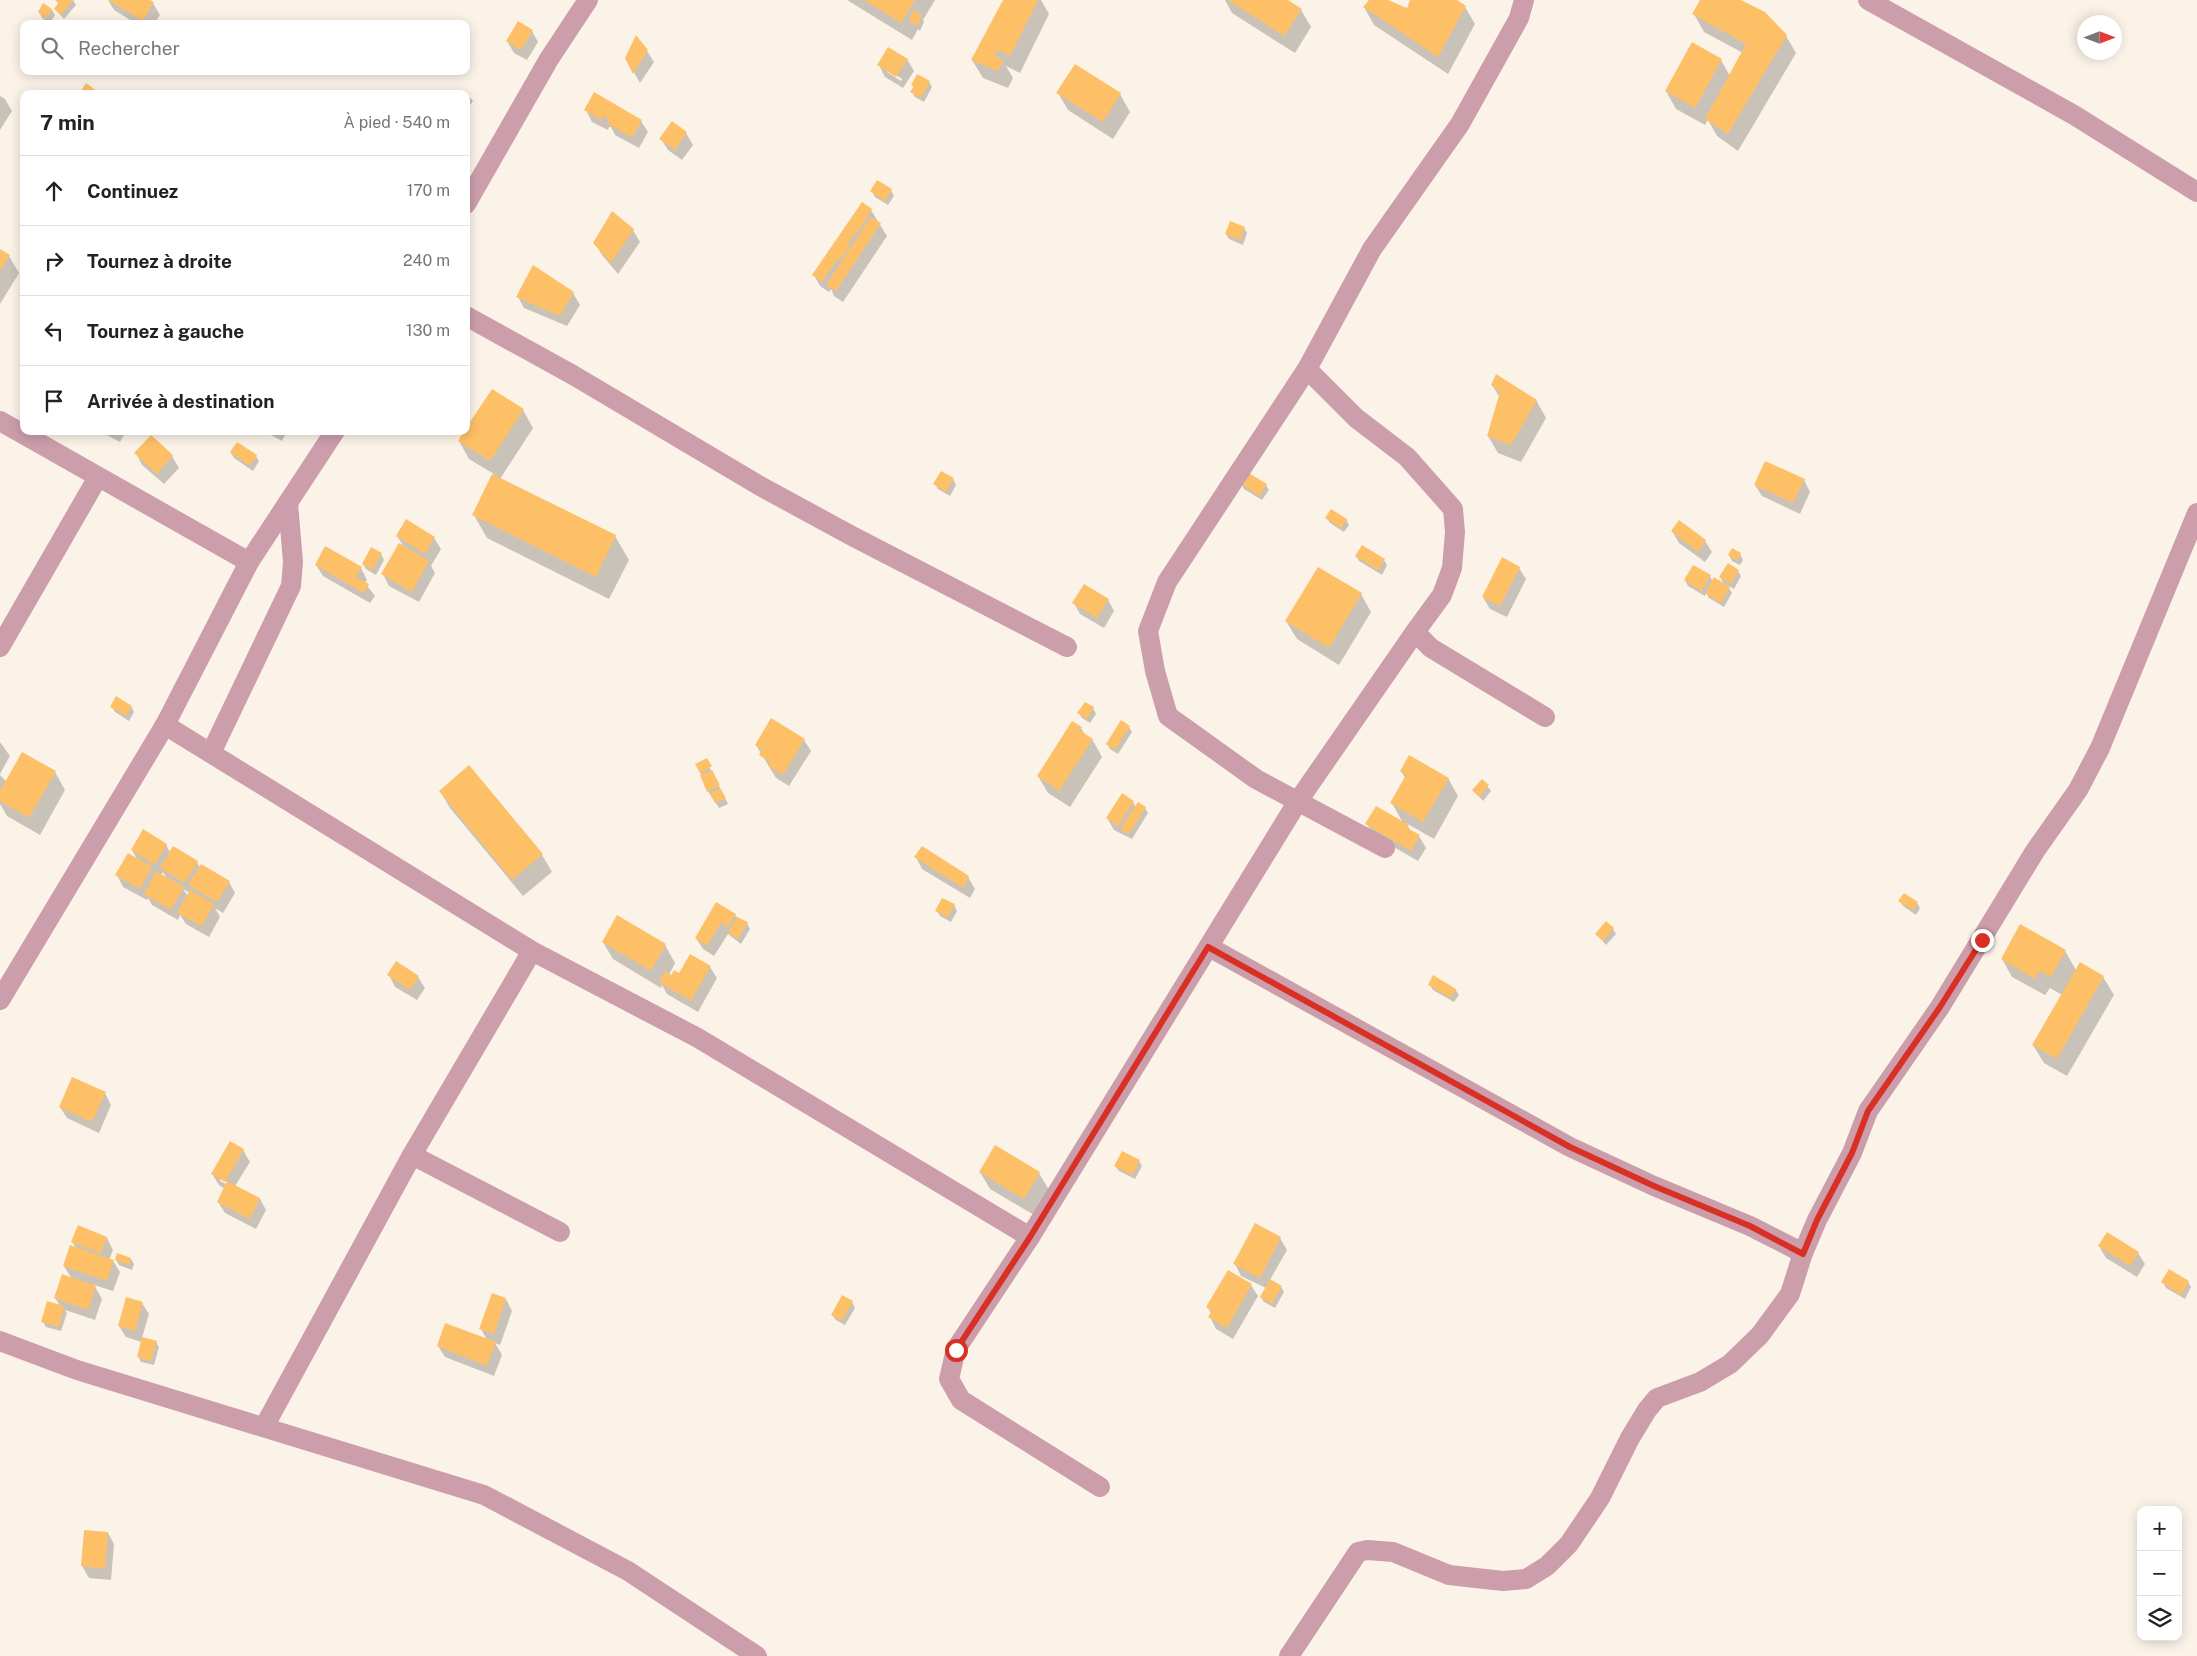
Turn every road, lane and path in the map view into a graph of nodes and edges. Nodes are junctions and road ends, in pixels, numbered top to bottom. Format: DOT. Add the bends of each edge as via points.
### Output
graph roads {
  1 [pos="588,0"];
  2 [pos="1524,0"];
  3 [pos="1868,0"];
  4 [pos="2197,192"];
  5 [pos="470,197"];
  6 [pos="470,318"];
  7 [pos="1307,369"];
  8 [pos="0,421"];
  9 [pos="20,432"];
  10 [pos="24,435"];
  11 [pos="331,435"];
  12 [pos="98,477"];
  13 [pos="288,503"];
  14 [pos="2197,513"];
  15 [pos="249,562"];
  16 [pos="8,617"];
  17 [pos="1415,632"];
  18 [pos="0,647"];
  19 [pos="1067,647"];
  20 [pos="1545,717"];
  21 [pos="165,725"];
  22 [pos="211,753"];
  23 [pos="1298,801"];
  24 [pos="1385,848"];
  25 [pos="1208,947"];
  26 [pos="532,950"];
  27 [pos="0,1000"];
  28 [pos="412,1155"];
  29 [pos="560,1232"];
  30 [pos="1030,1237"];
  31 [pos="1803,1254"];
  32 [pos="0,1340"];
  33 [pos="264,1427"];
  34 [pos="1100,1487"];
  35 [pos="757,1656"];
  36 [pos="1289,1656"];
  1 -- 5 [label="street" via="549,58"];
  2 -- 7 [label="street" via="1518,18 1460,124 1372,249"];
  3 -- 4 [label="street" via="2074,115"];
  6 -- 19 [label="street" via="760,486"];
  7 -- 17 [label="street" via="1356,418 1407,458 1453,509 1452,568 1442,595"];
  7 -- 23 [label="street" via="1167,582 1148,631 1168,716 1256,778"];
  8 -- 9 [label="street"];
  10 -- 12 [label="street"];
  11 -- 13 [label="street"];
  12 -- 15 [label="street"];
  12 -- 16 [label="street"];
  13 -- 15 [label="street"];
  13 -- 22 [label="street" via="293,562 291,586"];
  14 -- 31 [label="street" via="2100,748 2078,790 2035,851 1940,1007 1868,1111 1852,1153"];
  15 -- 21 [label="street"];
  16 -- 18 [label="street"];
  17 -- 20 [label="street" via="1432,648"];
  17 -- 23 [label="street"];
  21 -- 22 [label="street"];
  21 -- 27 [label="street"];
  22 -- 26 [label="street"];
  23 -- 24 [label="street"];
  23 -- 25 [label="street"];
  25 -- 30 [label="street"];
  25 -- 31 [label="street" via="1570,1147 1750,1226"];
  26 -- 28 [label="street"];
  26 -- 30 [label="street" via="698,1038"];
  28 -- 29 [label="street"];
  28 -- 33 [label="street"];
  30 -- 34 [label="street" via="956,1350 949,1379 961,1400"];
  31 -- 36 [label="street" via="1790,1294 1760,1336 1730,1364 1700,1382 1657,1398 1647,1410 1600,1498 1569,1544 1547,1566 1526,1579 1503,1581 1449,1576 1393,1552 1358,1552"];
  32 -- 33 [label="street" via="77,1370"];
  33 -- 35 [label="street" via="484,1495 628,1571"];
}
